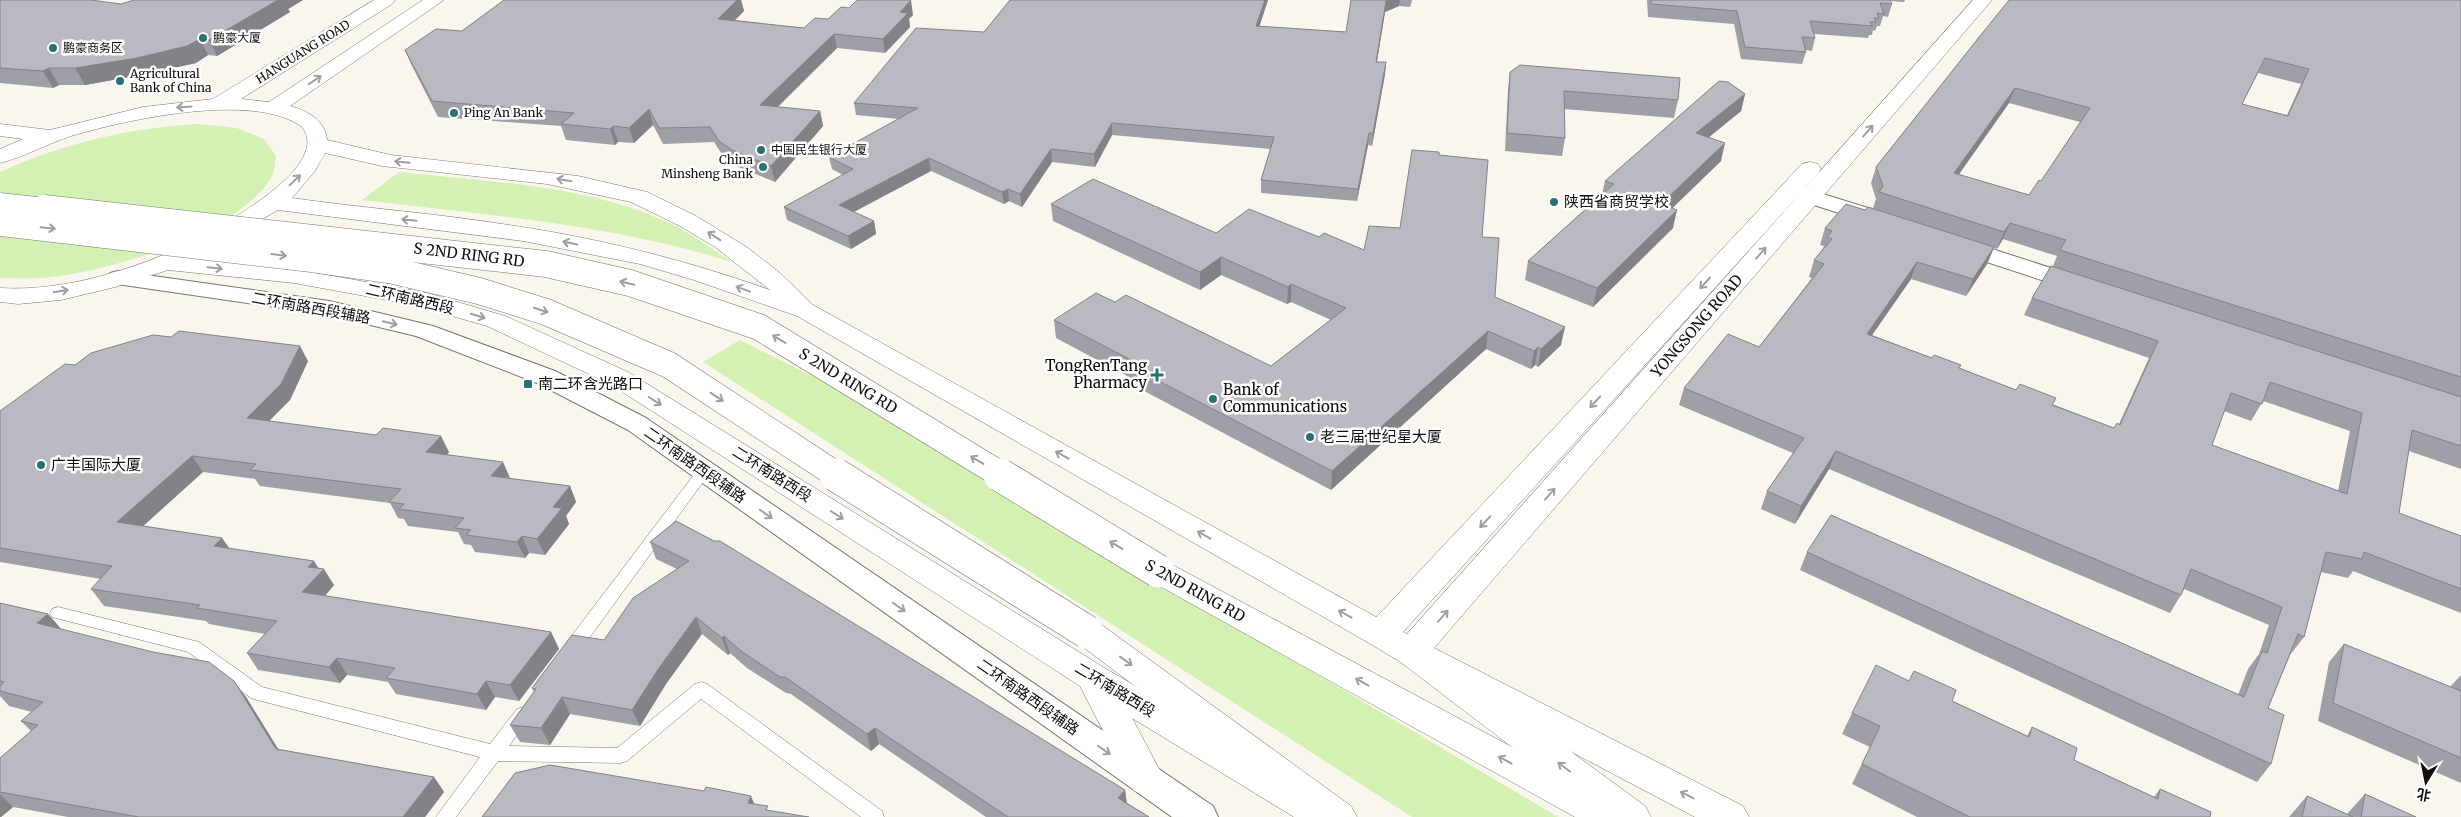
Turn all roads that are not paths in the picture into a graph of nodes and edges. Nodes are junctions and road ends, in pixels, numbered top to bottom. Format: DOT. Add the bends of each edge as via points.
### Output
graph roads {
  1 [pos="386,0"];
  2 [pos="435,0"];
  3 [pos="1961,0"];
  4 [pos="1984,0"];
  5 [pos="219,104"];
  6 [pos="275,107"];
  7 [pos="0,130"];
  8 [pos="54,136"];
  9 [pos="317,144"];
  10 [pos="5,152"];
  11 [pos="1801,193"];
  12 [pos="273,202"];
  13 [pos="0,203"];
  14 [pos="0,223"];
  15 [pos="1899,226"];
  16 [pos="1936,238"];
  17 [pos="167,262"];
  18 [pos="118,278"];
  19 [pos="2105,293"];
  20 [pos="4,299"];
  21 [pos="806,311"];
  22 [pos="704,471"];
  23 [pos="58,613"];
  24 [pos="1382,634"];
  25 [pos="1411,652"];
  26 [pos="558,667"];
  27 [pos="1092,676"];
  28 [pos="534,698"];
  29 [pos="494,753"];
  30 [pos="1147,780"];
  31 [pos="445,817"];
  32 [pos="875,817"];
  33 [pos="1200,817"];
  34 [pos="1326,817"];
  35 [pos="1338,817"];
  36 [pos="1609,817"];
  37 [pos="1632,817"];
  38 [pos="1730,817"];
  1 -- 5 [label="main road, HANGUANG ROAD"];
  6 -- 2 [label="main road, HANGUANG ROAD, one-way"];
  3 -- 11 [label="main road, YONGSONG ROAD"];
  11 -- 4 [label="main road, YONGSONG ROAD, one-way"];
  5 -- 6 [label="main road"];
  5 -- 8 [label="main road, one-way" via="131,115"];
  6 -- 9 [label="main road" via="308,119 316,131"];
  7 -- 8 [label="main road"];
  8 -- 10 [label="main road"];
  12 -- 9 [label="main road, one-way" via="307,169"];
  21 -- 9 [label="main road, one-way" via="773,277 743,255 695,224 641,198 596,185 390,161"];
  11 -- 15 [label="street"];
  11 -- 24 [label="main road, YONGSONG ROAD, one-way"];
  25 -- 11 [label="main road, YONGSONG ROAD, one-way"];
  12 -- 17 [label="main road"];
  21 -- 12 [label="main road, one-way" via="702,275 562,241"];
  36 -- 13 [label="main road, S 2ND RING RD, one-way, bridge" via="1158,571 759,327 630,283 546,264"];
  14 -- 35 [label="main road, S 2ND RING RD, one-way, bridge" via="394,271 479,291 546,312 668,365 1086,632"];
  16 -- 19 [label="street"];
  17 -- 18 [label="main road"];
  17 -- 27 [label="main road, 二环南路西段, one-way" via="294,276 418,298 504,325 619,378"];
  20 -- 18 [label="main road, one-way" via="61,292"];
  18 -- 22 [label="street, 二环南路西段辅路, one-way" via="329,308 424,331 546,376 637,424"];
  24 -- 21 [label="main road, one-way"];
  22 -- 26 [label="lane"];
  22 -- 30 [label="street, 二环南路西段辅路, one-way"];
  23 -- 29 [label="lane" via="193,647 257,693"];
  24 -- 25 [label="main road"];
  37 -- 25 [label="main road, one-way"];
  38 -- 25 [label="main road, one-way"];
  27 -- 30 [label="main road"];
  27 -- 34 [label="main road, 二环南路西段"];
  28 -- 29 [label="lane"];
  29 -- 31 [label="lane"];
  29 -- 32 [label="lane" via="621,756 701,689"];
  30 -- 33 [label="street, 二环南路西段辅路"];
}
